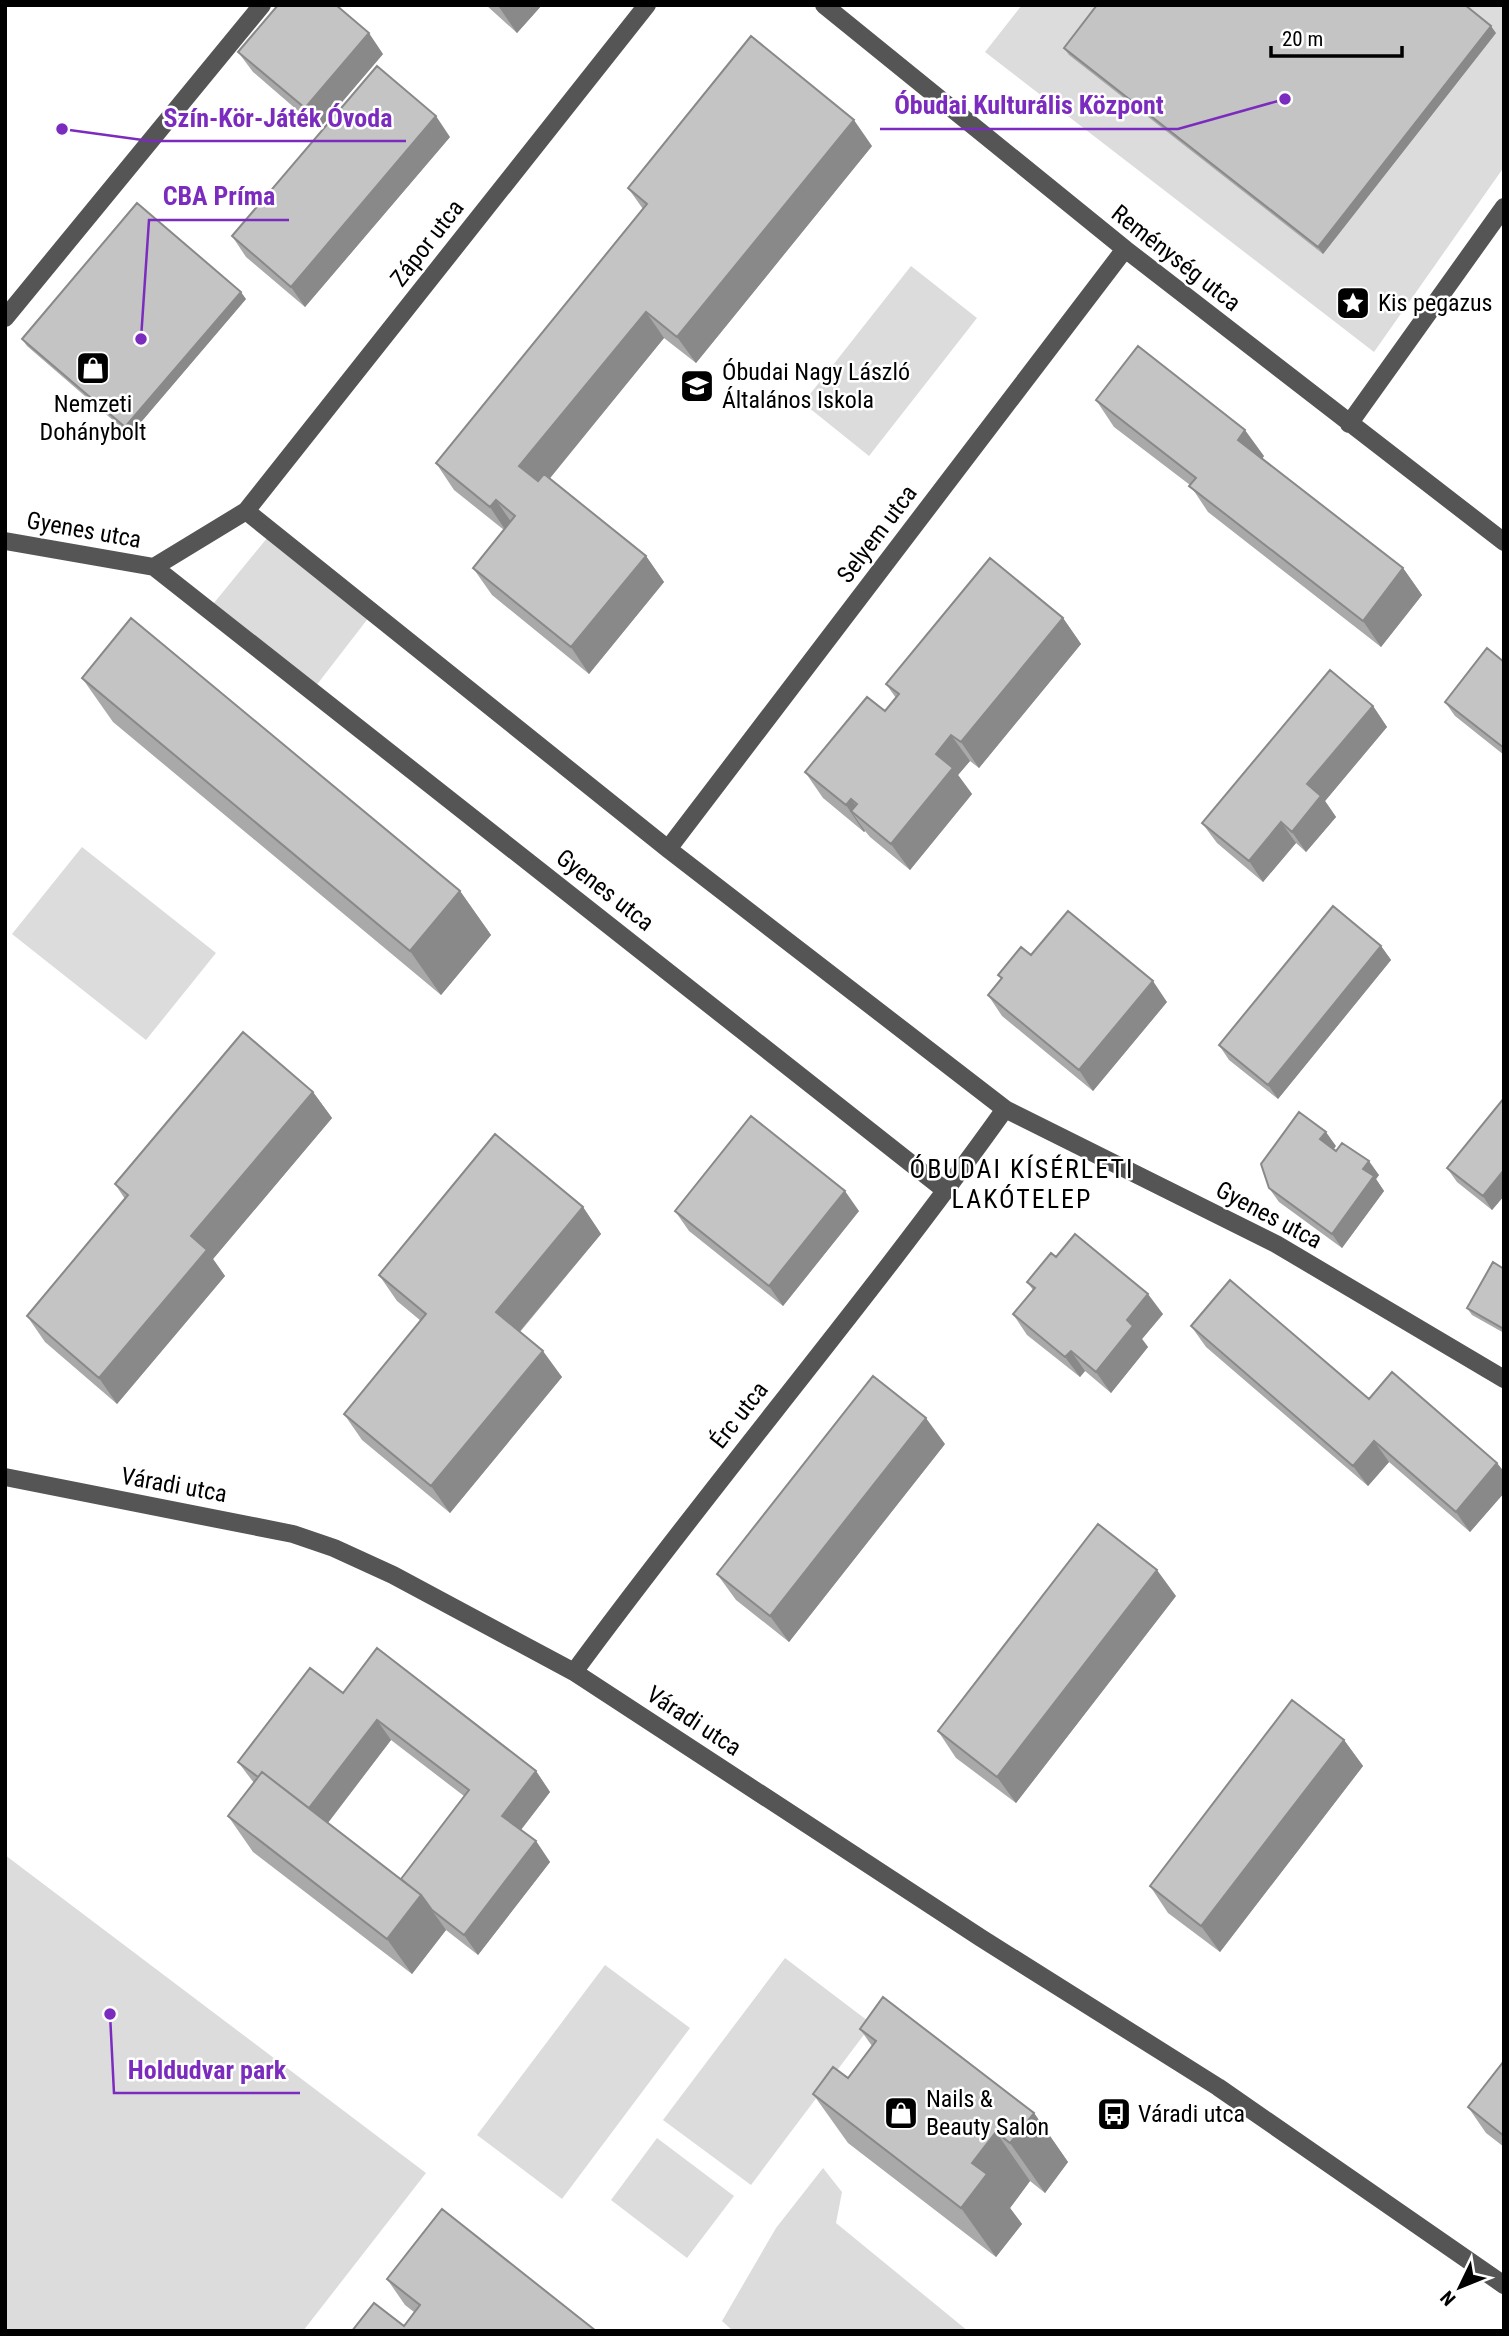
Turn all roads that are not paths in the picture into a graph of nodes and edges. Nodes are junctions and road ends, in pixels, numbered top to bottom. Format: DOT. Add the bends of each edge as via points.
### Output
graph roads {
  1 [pos="262,5"];
  2 [pos="648,5"];
  3 [pos="824,5"];
  4 [pos="1504,207"];
  5 [pos="1125,249"];
  6 [pos="8,309"];
  7 [pos="1349,424"];
  8 [pos="246,511"];
  9 [pos="5,541"];
  10 [pos="1504,542"];
  11 [pos="154,567"];
  12 [pos="668,849"];
  13 [pos="1005,1109"];
  14 [pos="946,1191"];
  15 [pos="1504,1379"];
  16 [pos="5,1477"];
  17 [pos="574,1672"];
  18 [pos="1504,2285"];
  1 -- 6 [label="street"];
  2 -- 8 [label="street, Zápor utca"];
  3 -- 5 [label="street, Reménység utca"];
  4 -- 7 [label="street"];
  5 -- 7 [label="street, Reménység utca"];
  5 -- 12 [label="street, Selyem utca"];
  7 -- 10 [label="street, Reménység utca"];
  8 -- 11 [label="street, Gyenes utca"];
  8 -- 12 [label="street, Gyenes utca"];
  9 -- 11 [label="street, Gyenes utca"];
  11 -- 14 [label="street, Gyenes utca"];
  12 -- 13 [label="street, Gyenes utca"];
  13 -- 14 [label="street"];
  13 -- 15 [label="street, Gyenes utca" via="1276,1244"];
  14 -- 17 [label="street, Érc utca"];
  16 -- 17 [label="street, Váradi utca" via="293,1534 334,1548"];
  17 -- 18 [label="street, Váradi utca" via="1218,2087"];
}
